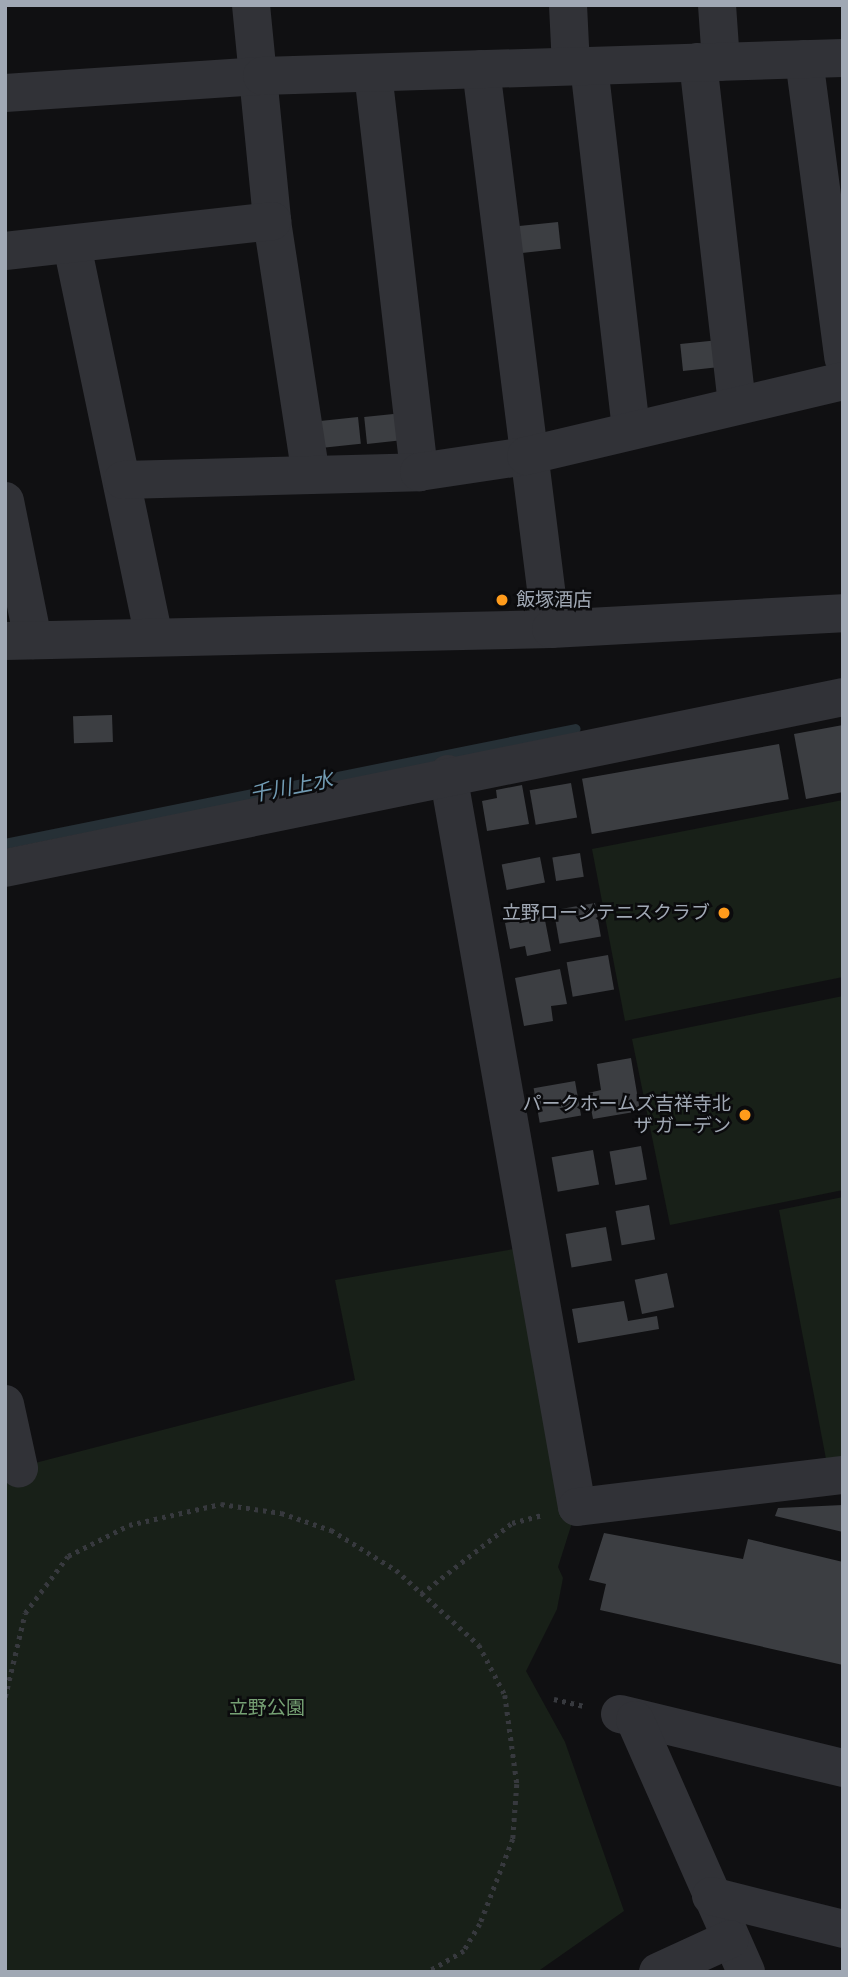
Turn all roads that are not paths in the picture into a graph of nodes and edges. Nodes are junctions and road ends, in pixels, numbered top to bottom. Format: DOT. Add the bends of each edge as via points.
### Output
graph roads {
  1 [pos="251,5"];
  2 [pos="568,5"];
  3 [pos="717,5"];
  4 [pos="843,58"];
  5 [pos="804,59"];
  6 [pos="710,62"];
  7 [pos="580,66"];
  8 [pos="481,69"];
  9 [pos="373,72"];
  10 [pos="262,76"];
  11 [pos="5,93"];
  12 [pos="272,221"];
  13 [pos="72,245"];
  14 [pos="5,251"];
  15 [pos="843,357"];
  16 [pos="843,381"];
  17 [pos="737,404"];
  18 [pos="631,430"];
  19 [pos="526,456"];
  20 [pos="419,472"];
  21 [pos="311,475"];
  22 [pos="123,480"];
  23 [pos="5,501"];
  24 [pos="843,613"];
  25 [pos="551,629"];
  26 [pos="153,638"];
  27 [pos="19,641"];
  28 [pos="843,697"];
  29 [pos="448,774"];
  30 [pos="5,868"];
  31 [pos="5,1404"];
  32 [pos="19,1468"];
  33 [pos="843,1475"];
  34 [pos="843,1768"];
  35 [pos="711,1896"];
  36 [pos="843,1929"];
  37 [pos="738,1955"];
  38 [pos="657,1972"];
  1 -- 10 [label="street"];
  2 -- 7 [label="street"];
  3 -- 6 [label="street"];
  4 -- 5 [label="street"];
  5 -- 6 [label="street"];
  5 -- 15 [label="street"];
  6 -- 7 [label="street"];
  6 -- 17 [label="street"];
  7 -- 8 [label="street"];
  7 -- 18 [label="street"];
  8 -- 9 [label="street"];
  8 -- 19 [label="street"];
  9 -- 10 [label="street"];
  9 -- 20 [label="street"];
  10 -- 11 [label="street"];
  10 -- 12 [label="street"];
  12 -- 13 [label="street"];
  12 -- 21 [label="street"];
  13 -- 14 [label="street"];
  13 -- 22 [label="street"];
  16 -- 17 [label="street"];
  17 -- 18 [label="street"];
  18 -- 19 [label="street"];
  19 -- 20 [label="street"];
  19 -- 25 [label="street"];
  20 -- 21 [label="street"];
  21 -- 22 [label="street"];
  22 -- 26 [label="street"];
  23 -- 27 [label="street"];
  24 -- 25 [label="street"];
  25 -- 26 [label="street"];
  26 -- 27 [label="street"];
  28 -- 29 [label="street"];
  29 -- 30 [label="street"];
  29 -- 33 [label="street" via="577,1507"];
  31 -- 32 [label="street"];
  34 -- 35 [label="street" via="627,1717"];
  35 -- 36 [label="street"];
  35 -- 37 [label="street"];
  37 -- 38 [label="street"];
}
